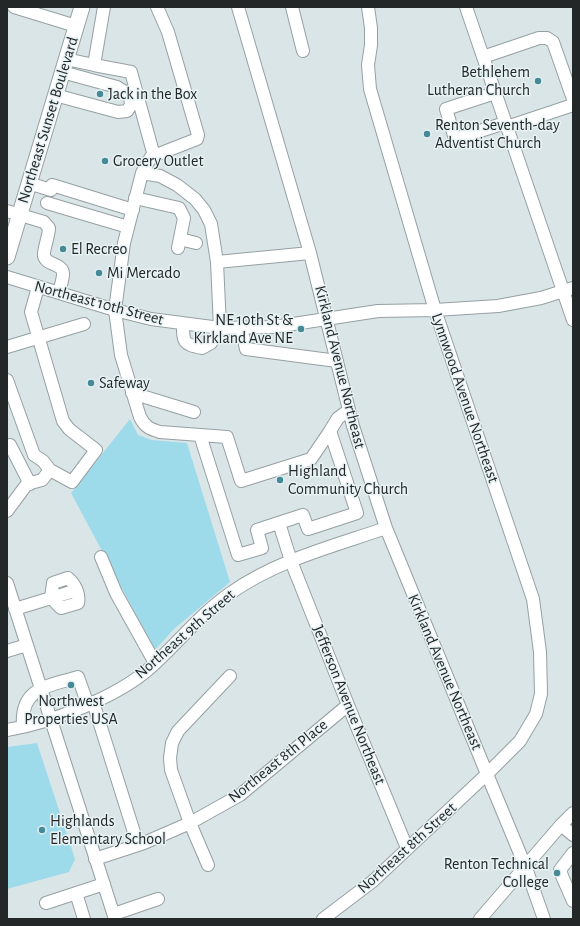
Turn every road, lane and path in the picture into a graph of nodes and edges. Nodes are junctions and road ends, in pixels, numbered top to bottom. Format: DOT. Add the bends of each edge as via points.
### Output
graph roads {
  1 [pos="14,7"];
  2 [pos="82,7"];
  3 [pos="104,7"];
  4 [pos="157,7"];
  5 [pos="238,7"];
  6 [pos="292,7"];
  7 [pos="368,7"];
  8 [pos="466,7"];
  9 [pos="76,26"];
  10 [pos="303,51"];
  11 [pos="483,57"];
  12 [pos="64,65"];
  13 [pos="94,65"];
  14 [pos="495,92"];
  15 [pos="55,95"];
  16 [pos="573,99"];
  17 [pos="573,105"];
  18 [pos="136,106"];
  19 [pos="506,125"];
  20 [pos="154,156"];
  21 [pos="142,173"];
  22 [pos="28,183"];
  23 [pos="47,203"];
  24 [pos="134,204"];
  25 [pos="13,213"];
  26 [pos="128,228"];
  27 [pos="196,243"];
  28 [pos="310,253"];
  29 [pos="7,257"];
  30 [pos="217,262"];
  31 [pos="7,277"];
  32 [pos="38,287"];
  33 [pos="568,290"];
  34 [pos="59,293"];
  35 [pos="115,310"];
  36 [pos="435,310"];
  37 [pos="327,319"];
  38 [pos="573,320"];
  39 [pos="84,324"];
  40 [pos="183,324"];
  41 [pos="241,327"];
  42 [pos="220,328"];
  43 [pos="39,338"];
  44 [pos="7,347"];
  45 [pos="337,361"];
  46 [pos="7,382"];
  47 [pos="132,393"];
  48 [pos="349,410"];
  49 [pos="194,412"];
  50 [pos="330,431"];
  51 [pos="200,435"];
  52 [pos="8,445"];
  53 [pos="50,470"];
  54 [pos="30,484"];
  55 [pos="7,511"];
  56 [pos="279,523"];
  57 [pos="386,528"];
  58 [pos="101,557"];
  59 [pos="291,561"];
  60 [pos="7,583"];
  61 [pos="74,590"];
  62 [pos="15,609"];
  63 [pos="27,645"];
  64 [pos="7,651"];
  65 [pos="155,663"];
  66 [pos="230,676"];
  67 [pos="40,688"];
  68 [pos="90,704"];
  69 [pos="348,704"];
  70 [pos="50,719"];
  71 [pos="23,726"];
  72 [pos="7,730"];
  73 [pos="487,774"];
  74 [pos="573,814"];
  75 [pos="190,823"];
  76 [pos="561,825"];
  77 [pos="573,835"];
  78 [pos="138,844"];
  79 [pos="407,848"];
  80 [pos="573,853"];
  81 [pos="95,859"];
  82 [pos="208,865"];
  83 [pos="526,868"];
  84 [pos="104,884"];
  85 [pos="76,893"];
  86 [pos="158,899"];
  87 [pos="573,901"];
  88 [pos="46,903"];
  89 [pos="114,916"];
  90 [pos="84,919"];
  91 [pos="323,919"];
  92 [pos="480,919"];
  93 [pos="544,919"];
  1 -- 9 [label="street"];
  2 -- 9 [label="main road, Northeast Sunset Boulevard"];
  3 -- 13 [label="street"];
  4 -- 20 [label="street" via="168,32 198,135 197,139"];
  5 -- 28 [label="street, Kirkland Avenue Northeast"];
  6 -- 10 [label="street"];
  7 -- 36 [label="street, Lynnwood Avenue Northeast" via="371,28 368,65 370,89"];
  8 -- 11 [label="street"];
  9 -- 12 [label="main road, Northeast Sunset Boulevard"];
  11 -- 14 [label="street"];
  11 -- 16 [label="street" via="539,38 547,38 553,42"];
  12 -- 13 [label="street"];
  12 -- 15 [label="main road, Northeast Sunset Boulevard"];
  12 -- 18 [label="street" via="117,87 130,96"];
  13 -- 18 [label="street" via="131,72"];
  14 -- 19 [label="street"];
  14 -- 19 [label="street" via="446,109 455,139"];
  15 -- 18 [label="street" via="113,116"];
  15 -- 22 [label="main road, Northeast Sunset Boulevard"];
  17 -- 19 [label="street"];
  18 -- 20 [label="street"];
  19 -- 33 [label="street"];
  20 -- 21 [label="street" via="148,161"];
  21 -- 24 [label="street"];
  21 -- 30 [label="street" via="160,176 178,185 196,199 211,224"];
  22 -- 24 [label="street"];
  22 -- 25 [label="main road, Northeast Sunset Boulevard"];
  23 -- 26 [label="street"];
  24 -- 26 [label="street"];
  24 -- 27 [label="street" via="179,208 184,218 179,244"];
  25 -- 29 [label="main road, Northeast Sunset Boulevard"];
  25 -- 34 [label="street" via="44,222 49,228 44,254 45,258 62,269"];
  26 -- 35 [label="street"];
  28 -- 30 [label="street"];
  28 -- 37 [label="street, Kirkland Avenue Northeast"];
  30 -- 42 [label="street"];
  31 -- 32 [label="street, Northeast 10th Street"];
  32 -- 34 [label="street, Northeast 10th Street"];
  32 -- 43 [label="street" via="31,312"];
  33 -- 36 [label="street, Northeast 10th Street" via="498,306"];
  33 -- 38 [label="street"];
  34 -- 35 [label="street, Northeast 10th Street"];
  35 -- 40 [label="street, Northeast 10th Street"];
  35 -- 47 [label="street" via="122,355"];
  36 -- 37 [label="street, Northeast 10th Street" via="378,311"];
  36 -- 73 [label="street, Lynnwood Avenue Northeast" via="533,599 540,652 541,694 536,714 520,741"];
  37 -- 41 [label="street, Northeast 10th Street" via="274,327"];
  37 -- 45 [label="street, Kirkland Avenue Northeast"];
  39 -- 43 [label="street"];
  40 -- 42 [label="street, Northeast 10th Street"];
  40 -- 42 [label="street" via="184,342 202,348 211,343"];
  41 -- 42 [label="street, Northeast 10th Street"];
  41 -- 45 [label="street" via="246,349"];
  43 -- 44 [label="street"];
  43 -- 53 [label="street" via="63,421 69,429 96,450 72,482"];
  45 -- 48 [label="street, Kirkland Avenue Northeast"];
  46 -- 53 [label="street" via="34,455"];
  47 -- 49 [label="street"];
  47 -- 51 [label="street" via="144,426 160,432"];
  48 -- 50 [label="street" via="338,418"];
  48 -- 57 [label="street, Kirkland Avenue Northeast"];
  50 -- 51 [label="street" via="311,459 241,481 227,437"];
  50 -- 56 [label="street" via="357,513 308,529 303,515"];
  51 -- 56 [label="street" via="238,555 262,548 256,530"];
  52 -- 54 [label="street"];
  53 -- 54 [label="street" via="42,480"];
  54 -- 55 [label="street" via="27,484"];
  56 -- 59 [label="street, Jefferson Avenue Northeast"];
  57 -- 59 [label="street, Northeast 9th Street"];
  57 -- 73 [label="street, Kirkland Avenue Northeast"];
  58 -- 65 [label="street" via="116,593"];
  59 -- 65 [label="street, Northeast 9th Street" via="232,591 214,605"];
  59 -- 69 [label="street, Jefferson Avenue Northeast"];
  60 -- 62 [label="street"];
  61 -- 62 [label="street"];
  62 -- 63 [label="street"];
  63 -- 64 [label="street"];
  63 -- 67 [label="street"];
  65 -- 68 [label="street, Northeast 9th Street" via="117,691"];
  66 -- 75 [label="street" via="182,726 172,743 171,770"];
  67 -- 68 [label="street" via="78,677"];
  67 -- 70 [label="street"];
  67 -- 71 [label="street" via="29,698 22,714"];
  68 -- 70 [label="street, Northeast 9th Street"];
  68 -- 78 [label="street"];
  69 -- 75 [label="street, Northeast 8th Place" via="240,795"];
  69 -- 79 [label="street, Jefferson Avenue Northeast"];
  70 -- 71 [label="street, Northeast 9th Street"];
  70 -- 81 [label="street"];
  71 -- 72 [label="street, Northeast 9th Street"];
  73 -- 79 [label="street, Northeast 8th Street"];
  73 -- 83 [label="street, Kirkland Avenue Northeast"];
  74 -- 76 [label="street"];
  75 -- 78 [label="street, Northeast 8th Place"];
  75 -- 82 [label="street"];
  76 -- 77 [label="street"];
  76 -- 83 [label="street"];
  78 -- 81 [label="street, Northeast 8th Place"];
  79 -- 91 [label="street, Northeast 8th Street" via="373,881"];
  80 -- 87 [label="street" via="560,870"];
  81 -- 84 [label="street"];
  83 -- 92 [label="street"];
  83 -- 93 [label="street, Kirkland Avenue Northeast"];
  84 -- 85 [label="street"];
  84 -- 89 [label="street"];
  85 -- 88 [label="street"];
  85 -- 90 [label="street"];
  86 -- 89 [label="street"];
}
